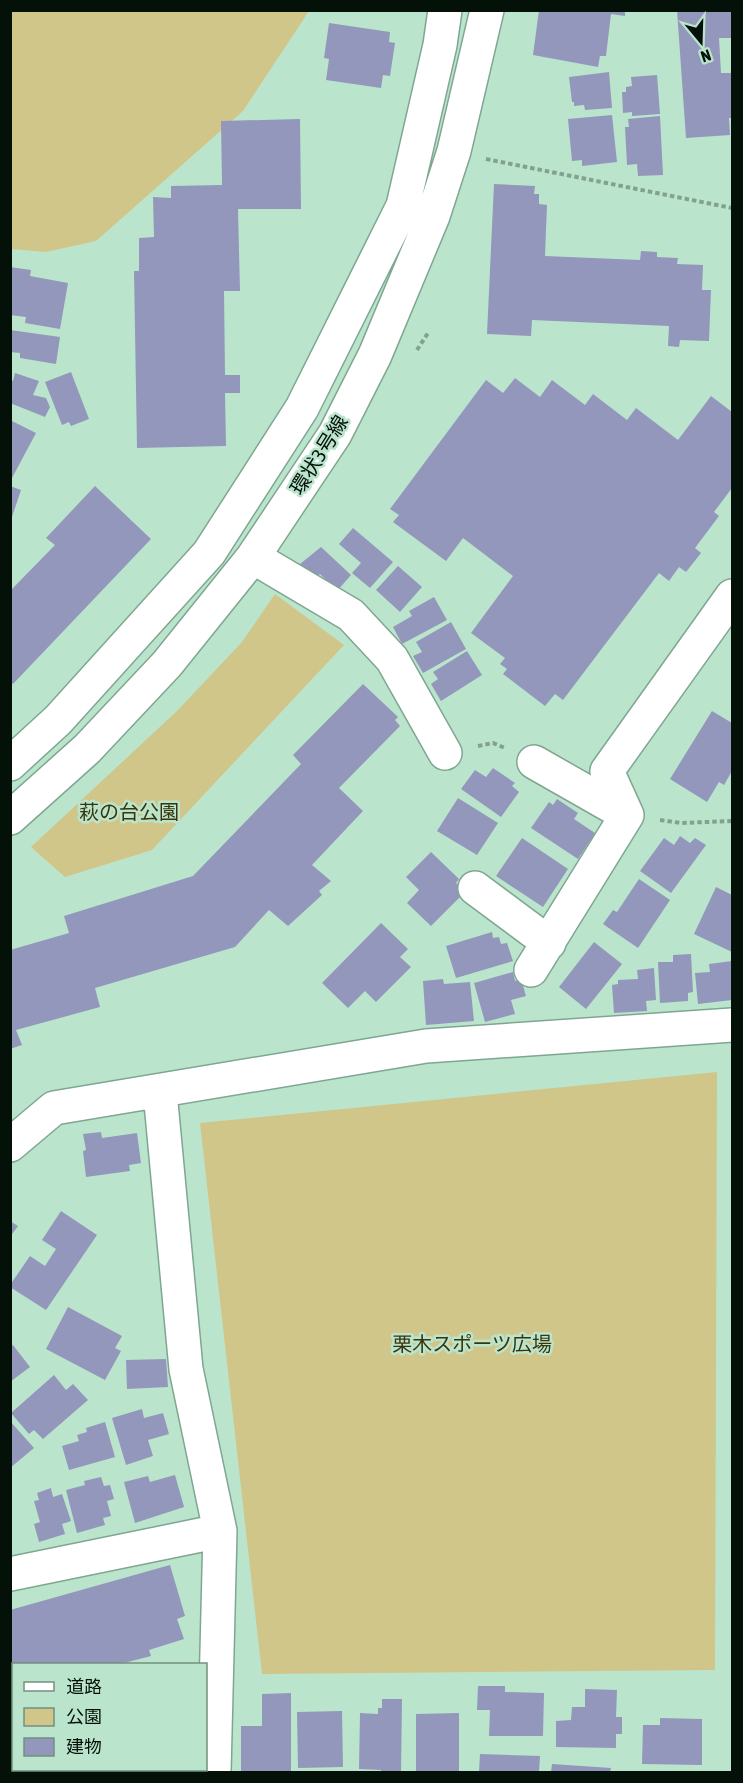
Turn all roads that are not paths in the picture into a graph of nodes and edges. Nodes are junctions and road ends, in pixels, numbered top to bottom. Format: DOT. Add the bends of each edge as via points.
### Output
graph roads {
  1 [pos="445,10"];
  2 [pos="487,10"];
  3 [pos="253,557"];
  4 [pos="732,596"];
  5 [pos="445,753"];
  6 [pos="534,762"];
  7 [pos="10,764"];
  8 [pos="627,815"];
  9 [pos="10,818"];
  10 [pos="475,888"];
  11 [pos="732,1025"];
  12 [pos="160,1092"];
  13 [pos="10,1145"];
  14 [pos="220,1531"];
  15 [pos="10,1575"];
  16 [pos="214,1773"];
  1 -- 7 [label="street, 環状3号線" via="402,206 302,408 210,554 58,720"];
  2 -- 3 [label="street, 環状3号線" via="454,151 433,216 375,356 335,434"];
  3 -- 5 [label="street" via="351,615 392,659"];
  3 -- 9 [label="street, 環状3号線" via="167,664 87,749"];
  4 -- 8 [label="street" via="607,771"];
  6 -- 8 [label="street"];
  8 -- 10 [label="street" via="540,957"];
  11 -- 12 [label="street" via="426,1046"];
  12 -- 13 [label="street" via="54,1108"];
  12 -- 14 [label="street" via="186,1369"];
  14 -- 15 [label="street"];
  14 -- 16 [label="street"];
}
